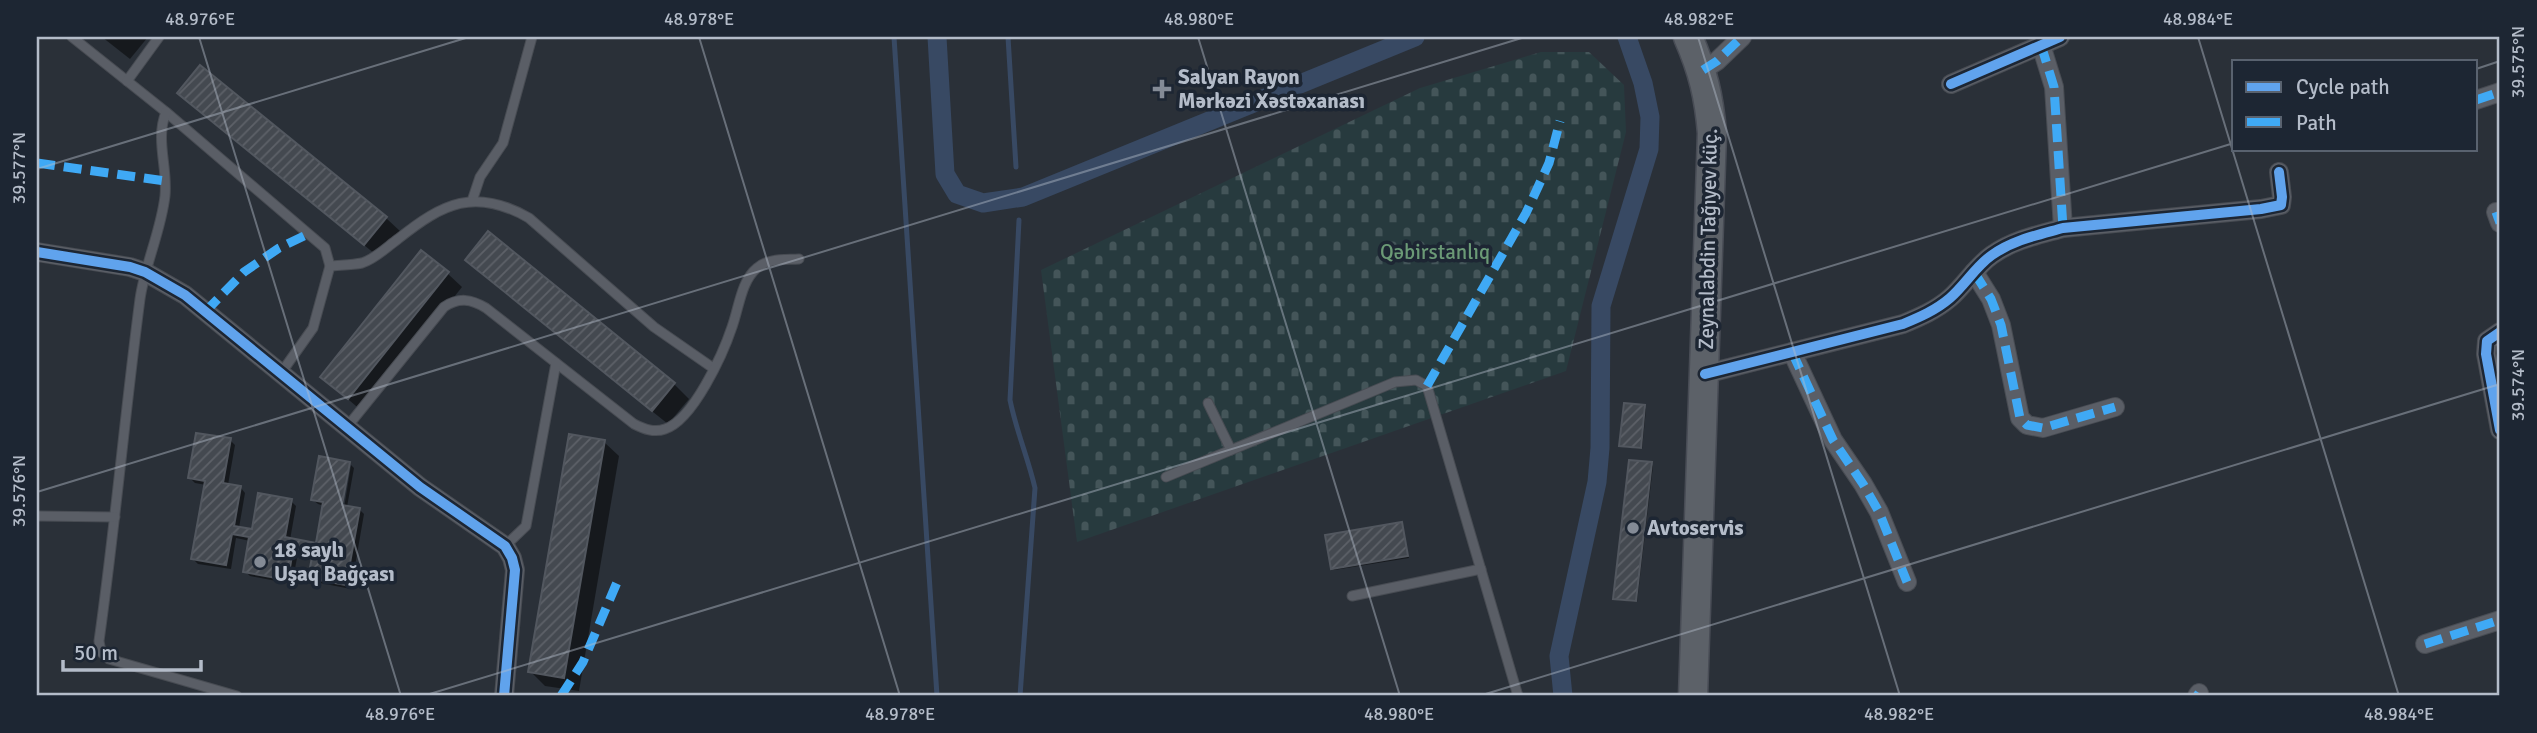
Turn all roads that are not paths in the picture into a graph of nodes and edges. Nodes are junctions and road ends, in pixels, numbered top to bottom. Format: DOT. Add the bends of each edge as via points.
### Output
graph roads {
  1 [pos="72,37"];
  2 [pos="159,37"];
  3 [pos="532,37"];
  4 [pos="1688,37"];
  5 [pos="1742,37"];
  6 [pos="2060,37"];
  7 [pos="2041,45"];
  8 [pos="1703,69"];
  9 [pos="127,81"];
  10 [pos="1951,83"];
  11 [pos="2500,92"];
  12 [pos="2478,99"];
  13 [pos="166,112"];
  14 [pos="2279,172"];
  15 [pos="472,201"];
  16 [pos="2063,228"];
  17 [pos="37,252"];
  18 [pos="799,259"];
  19 [pos="330,266"];
  20 [pos="145,272"];
  21 [pos="1974,272"];
  22 [pos="2500,332"];
  23 [pos="1792,352"];
  24 [pos="556,363"];
  25 [pos="713,368"];
  26 [pos="281,373"];
  27 [pos="1705,374"];
  28 [pos="1208,403"];
  29 [pos="2115,407"];
  30 [pos="347,427"];
  31 [pos="2500,429"];
  32 [pos="1231,450"];
  33 [pos="1166,477"];
  34 [pos="37,516"];
  35 [pos="115,517"];
  36 [pos="505,546"];
  37 [pos="1481,569"];
  38 [pos="1907,582"];
  39 [pos="1352,596"];
  40 [pos="2500,620"];
  41 [pos="2426,644"];
  42 [pos="237,696"];
  43 [pos="504,696"];
  44 [pos="1518,696"];
  45 [pos="1693,696"];
  1 -- 9 [label="lane"];
  2 -- 9 [label="lane"];
  3 -- 15 [label="lane" via="503,143 480,177"];
  4 -- 8 [label="main road, Zeynalabdin Tağıyev küç."];
  5 -- 8 [label="street"];
  6 -- 7 [label="street"];
  7 -- 10 [label="street"];
  7 -- 16 [label="street" via="2054,87"];
  8 -- 27 [label="main road, Zeynalabdin Tağıyev küç." via="1712,134"];
  9 -- 13 [label="lane"];
  11 -- 12 [label="street"];
  13 -- 19 [label="lane" via="315,238 325,248"];
  13 -- 20 [label="lane" via="161,125 165,197"];
  14 -- 16 [label="street" via="2281,205"];
  15 -- 19 [label="lane" via="429,214 374,258"];
  15 -- 25 [label="lane" via="508,205 529,218 654,327"];
  16 -- 21 [label="street" via="2011,243"];
  17 -- 20 [label="street"];
  18 -- 25 [label="lane" via="770,261 748,276"];
  19 -- 26 [label="lane" via="313,328"];
  20 -- 26 [label="street" via="185,295"];
  20 -- 35 [label="lane"];
  21 -- 23 [label="street" via="1930,313"];
  21 -- 29 [label="street" via="2001,325 2020,418 2027,425 2042,428"];
  22 -- 31 [label="street" via="2487,341 2486,354"];
  23 -- 27 [label="street"];
  23 -- 38 [label="street" via="1833,440 1879,512"];
  24 -- 25 [label="lane" via="648,430 678,422 690,410"];
  24 -- 30 [label="lane" via="475,302 453,302 444,307"];
  24 -- 36 [label="lane" via="526,526"];
  26 -- 30 [label="street"];
  27 -- 45 [label="main road, Zeynalabdin Tağıyev küç."];
  28 -- 32 [label="lane"];
  30 -- 36 [label="street" via="420,487"];
  32 -- 33 [label="lane"];
  32 -- 37 [label="lane" via="1395,382 1416,380 1427,386"];
  34 -- 35 [label="lane"];
  35 -- 42 [label="lane" via="101,652 126,666"];
  36 -- 43 [label="street" via="515,570"];
  37 -- 39 [label="lane"];
  37 -- 44 [label="lane"];
  40 -- 41 [label="street"];
}
